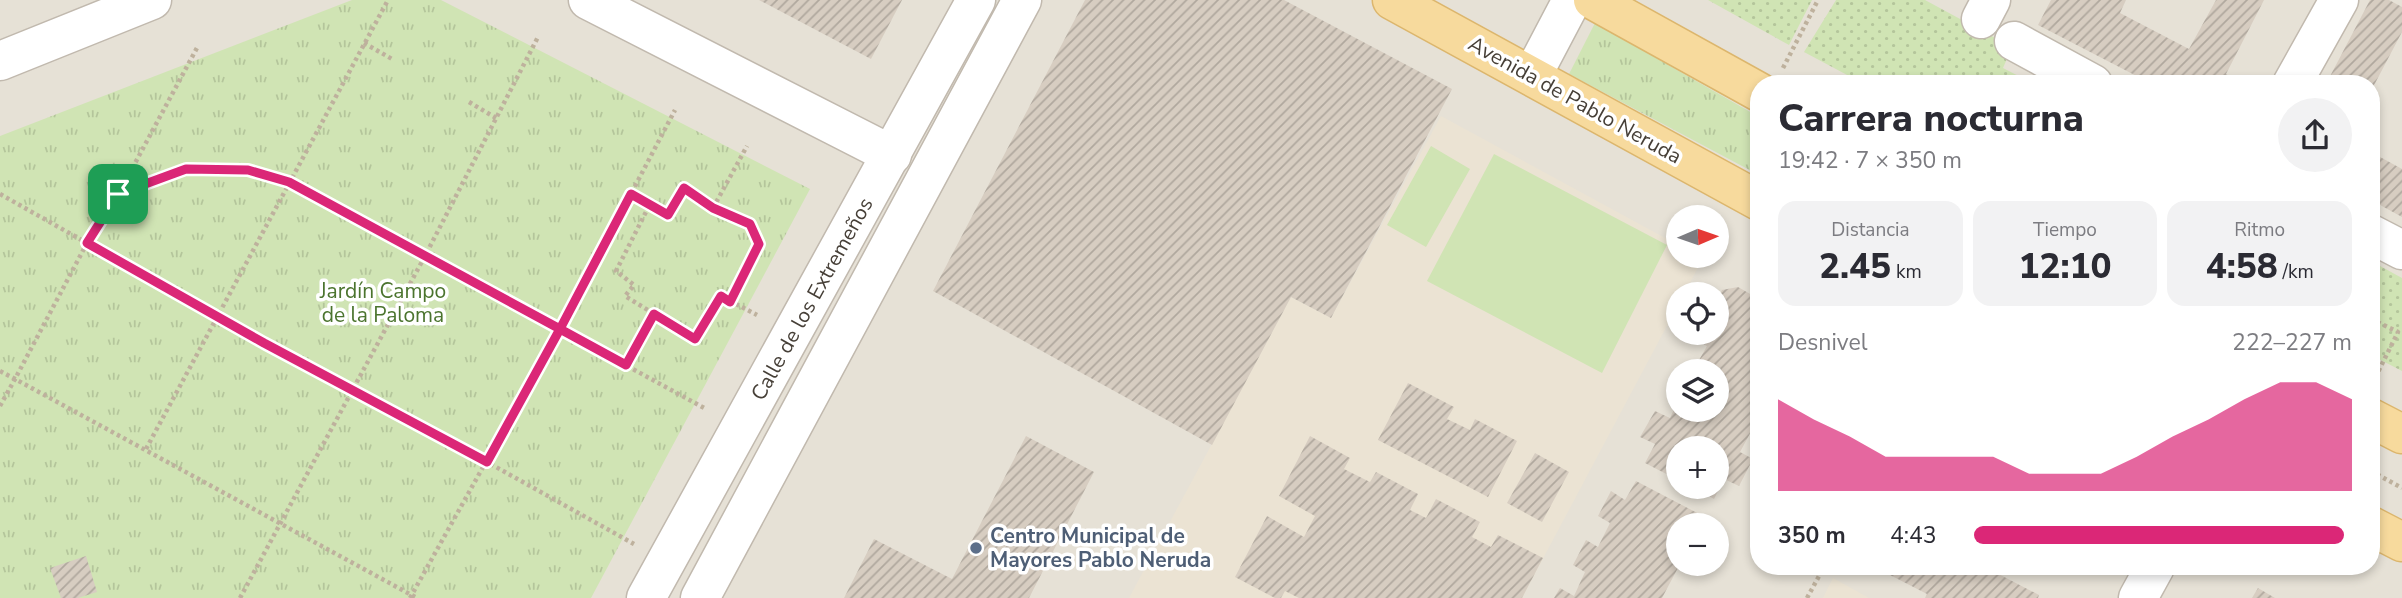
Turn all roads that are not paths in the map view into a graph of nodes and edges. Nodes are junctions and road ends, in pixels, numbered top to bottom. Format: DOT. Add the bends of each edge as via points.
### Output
graph roads {
  1 [pos="152,0"];
  2 [pos="588,0"];
  3 [pos="976,0"];
  4 [pos="1021,0"];
  5 [pos="1392,0"];
  6 [pos="1572,0"];
  7 [pos="1593,0"];
  8 [pos="2339,0"];
  9 [pos="74,15"];
  10 [pos="2014,41"];
  11 [pos="0,61"];
  12 [pos="1752,75"];
  13 [pos="2076,75"];
  14 [pos="2297,75"];
  15 [pos="1532,76"];
  16 [pos="892,155"];
  17 [pos="1750,196"];
  18 [pos="2380,239"];
  19 [pos="2402,250"];
  20 [pos="2380,423"];
  21 [pos="2402,434"];
  22 [pos="2380,531"];
  23 [pos="2402,542"];
  24 [pos="2151,575"];
  25 [pos="646,598"];
  26 [pos="700,598"];
  27 [pos="2138,598"];
  1 -- 9 [label="street"];
  2 -- 16 [label="street"];
  3 -- 16 [label="street, Calle de los Extremeños"];
  4 -- 26 [label="street, Calle de los Extremeños"];
  5 -- 15 [label="main road, Avenida de Pablo Neruda"];
  6 -- 15 [label="street"];
  7 -- 12 [label="main road"];
  8 -- 14 [label="street"];
  9 -- 11 [label="street"];
  10 -- 13 [label="street"];
  15 -- 17 [label="main road, Avenida de Pablo Neruda"];
  16 -- 25 [label="street, Calle de los Extremeños"];
  18 -- 19 [label="street"];
  20 -- 21 [label="main road"];
  22 -- 23 [label="main road"];
  24 -- 27 [label="street"];
}
